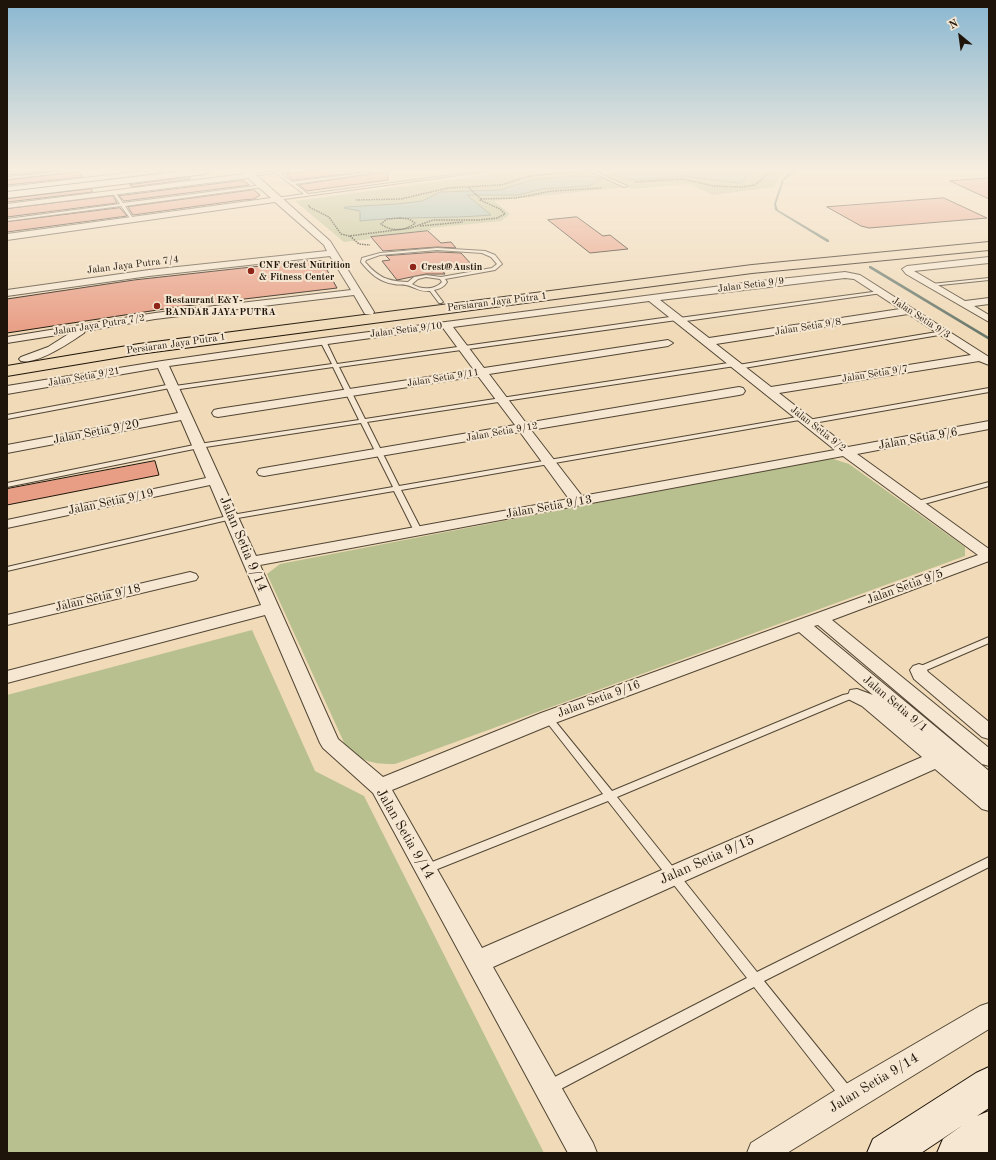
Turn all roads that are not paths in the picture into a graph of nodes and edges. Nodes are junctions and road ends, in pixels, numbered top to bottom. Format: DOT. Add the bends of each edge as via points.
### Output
graph roads {
  1 [pos="94,225"];
  2 [pos="307,225"];
  3 [pos="7,237"];
  4 [pos="989,239"];
  5 [pos="989,246"];
  6 [pos="334,253"];
  7 [pos="989,260"];
  8 [pos="852,276"];
  9 [pos="441,278"];
  10 [pos="989,279"];
  11 [pos="409,284"];
  12 [pos="931,285"];
  13 [pos="431,289"];
  14 [pos="357,292"];
  15 [pos="880,292"];
  16 [pos="7,293"];
  17 [pos="651,298"];
  18 [pos="989,301"];
  19 [pos="441,302"];
  20 [pos="963,304"];
  21 [pos="910,311"];
  22 [pos="369,312"];
  23 [pos="989,318"];
  24 [pos="678,319"];
  25 [pos="446,325"];
  26 [pos="86,327"];
  27 [pos="943,333"];
  28 [pos="7,340"];
  29 [pos="323,341"];
  30 [pos="707,342"];
  31 [pos="668,343"];
  32 [pos="463,348"];
  33 [pos="25,359"];
  34 [pos="985,359"];
  35 [pos="7,362"];
  36 [pos="162,364"];
  37 [pos="737,365"];
  38 [pos="335,366"];
  39 [pos="7,371"];
  40 [pos="482,372"];
  41 [pos="172,387"];
  42 [pos="7,390"];
  43 [pos="989,390"];
  44 [pos="739,391"];
  45 [pos="770,391"];
  46 [pos="349,392"];
  47 [pos="502,399"];
  48 [pos="218,413"];
  49 [pos="185,415"];
  50 [pos="7,417"];
  51 [pos="363,420"];
  52 [pos="806,420"];
  53 [pos="989,426"];
  54 [pos="524,428"];
  55 [pos="199,446"];
  56 [pos="7,449"];
  57 [pos="846,452"];
  58 [pos="379,453"];
  59 [pos="549,462"];
  60 [pos="264,472"];
  61 [pos="214,480"];
  62 [pos="989,484"];
  63 [pos="7,485"];
  64 [pos="397,488"];
  65 [pos="578,501"];
  66 [pos="917,504"];
  67 [pos="232,517"];
  68 [pos="7,524"];
  69 [pos="418,531"];
  70 [pos="989,556"];
  71 [pos="251,562"];
  72 [pos="7,570"];
  73 [pos="190,577"];
  74 [pos="270,608"];
  75 [pos="820,618"];
  76 [pos="7,620"];
  77 [pos="802,625"];
  78 [pos="989,640"];
  79 [pos="919,670"];
  80 [pos="7,677"];
  81 [pos="857,695"];
  82 [pos="548,718"];
  83 [pos="989,732"];
  84 [pos="938,759"];
  85 [pos="989,759"];
  86 [pos="989,783"];
  87 [pos="380,787"];
  88 [pos="609,796"];
  89 [pos="989,803"];
  90 [pos="989,862"];
  91 [pos="425,869"];
  92 [pos="672,876"];
  93 [pos="477,962"];
  94 [pos="754,980"];
  95 [pos="989,1015"];
  96 [pos="989,1086"];
  97 [pos="547,1089"];
  98 [pos="849,1098"];
  99 [pos="989,1130"];
  100 [pos="583,1153"];
  101 [pos="761,1153"];
  102 [pos="887,1153"];
  103 [pos="957,1153"];
  1 -- 3 [label="street"];
  2 -- 6 [label="street"];
  4 -- 19 [label="main road, Persiaran Jaya Putra 1" via="733,264"];
  5 -- 39 [label="main road, Persiaran Jaya Putra 1" via="752,269 139,349"];
  6 -- 14 [label="street"];
  6 -- 16 [label="street, Jalan Jaya Putra 7/4" via="150,273"];
  7 -- 12 [label="street" via="907,269"];
  8 -- 15 [label="street, Jalan Setia 9/3"];
  8 -- 17 [label="street, Jalan Setia 9/9" via="768,283"];
  9 -- 11 [label="lane" via="421,277"];
  9 -- 11 [label="lane" via="493,269 500,264 493,256 483,252 437,249 380,254 364,260 374,275 382,280"];
  9 -- 13 [label="lane" via="444,284"];
  10 -- 12 [label="lane"];
  11 -- 13 [label="lane"];
  12 -- 20 [label="street"];
  13 -- 19 [label="lane"];
  14 -- 22 [label="street"];
  14 -- 26 [label="street, Jalan Jaya Putra 7/2" via="155,316"];
  15 -- 21 [label="street, Jalan Setia 9/3"];
  15 -- 24 [label="lane"];
  17 -- 24 [label="street, Jalan Setia 9/2"];
  17 -- 25 [label="street, Jalan Setia 9/10"];
  18 -- 20 [label="street"];
  19 -- 22 [label="main road, Persiaran Jaya Putra 1"];
  20 -- 23 [label="street"];
  21 -- 27 [label="street, Jalan Setia 9/3"];
  21 -- 30 [label="street, Jalan Setia 9/8"];
  22 -- 33 [label="main road, Persiaran Jaya Putra 1" via="140,341"];
  24 -- 30 [label="street, Jalan Setia 9/2"];
  24 -- 32 [label="lane"];
  25 -- 29 [label="street, Jalan Setia 9/10"];
  25 -- 32 [label="street"];
  26 -- 28 [label="street, Jalan Jaya Putra 7/2"];
  26 -- 33 [label="street" via="52,349"];
  27 -- 34 [label="street, Jalan Setia 9/3"];
  27 -- 37 [label="lane"];
  29 -- 36 [label="street, Jalan Setia 9/10"];
  29 -- 38 [label="lane"];
  30 -- 37 [label="street, Jalan Setia 9/2"];
  31 -- 40 [label="street, Jalan Setia 9/11"];
  32 -- 38 [label="lane"];
  32 -- 40 [label="street"];
  33 -- 35 [label="main road, Persiaran Jaya Putra 1"];
  34 -- 45 [label="street, Jalan Setia 9/7"];
  36 -- 41 [label="street, Jalan Setia 9/14"];
  36 -- 42 [label="street, Jalan Setia 9/21"];
  37 -- 45 [label="street, Jalan Setia 9/2"];
  37 -- 47 [label="lane"];
  38 -- 41 [label="lane"];
  38 -- 46 [label="lane"];
  40 -- 46 [label="street, Jalan Setia 9/11"];
  40 -- 47 [label="street"];
  41 -- 49 [label="street, Jalan Setia 9/14"];
  41 -- 50 [label="lane"];
  43 -- 52 [label="lane"];
  44 -- 54 [label="street, Jalan Setia 9/12"];
  45 -- 52 [label="street, Jalan Setia 9/2"];
  46 -- 48 [label="street, Jalan Setia 9/11"];
  46 -- 51 [label="lane"];
  47 -- 51 [label="lane"];
  47 -- 54 [label="street"];
  49 -- 55 [label="street, Jalan Setia 9/14"];
  49 -- 56 [label="street, Jalan Setia 9/20"];
  51 -- 55 [label="lane"];
  51 -- 58 [label="lane"];
  52 -- 57 [label="street, Jalan Setia 9/2"];
  52 -- 59 [label="lane"];
  53 -- 57 [label="street, Jalan Setia 9/6"];
  54 -- 58 [label="street, Jalan Setia 9/12"];
  54 -- 59 [label="street"];
  55 -- 61 [label="street, Jalan Setia 9/14"];
  55 -- 63 [label="lane"];
  57 -- 65 [label="street, Jalan Setia 9/13"];
  57 -- 66 [label="street, Jalan Setia 9/2"];
  58 -- 60 [label="street, Jalan Setia 9/12"];
  58 -- 64 [label="lane"];
  59 -- 64 [label="lane"];
  59 -- 65 [label="street"];
  61 -- 67 [label="street, Jalan Setia 9/14"];
  61 -- 68 [label="street, Jalan Setia 9/19"];
  62 -- 66 [label="lane"];
  64 -- 67 [label="lane"];
  64 -- 69 [label="lane"];
  65 -- 69 [label="street, Jalan Setia 9/13"];
  66 -- 70 [label="street, Jalan Setia 9/2"];
  67 -- 71 [label="street, Jalan Setia 9/14"];
  67 -- 72 [label="lane"];
  69 -- 71 [label="street, Jalan Setia 9/13"];
  70 -- 75 [label="street, Jalan Setia 9/5"];
  71 -- 74 [label="street, Jalan Setia 9/14"];
  73 -- 76 [label="street, Jalan Setia 9/18"];
  74 -- 80 [label="street"];
  74 -- 87 [label="street, Jalan Setia 9/14" via="330,743"];
  75 -- 77 [label="street, Jalan Setia 9/16"];
  75 -- 85 [label="street, Jalan Setia 9/1"];
  77 -- 82 [label="street, Jalan Setia 9/16"];
  77 -- 86 [label="street, Jalan Setia 9/1"];
  78 -- 79 [label="lane"];
  79 -- 83 [label="street" via="920,675"];
  81 -- 84 [label="street" via="869,701"];
  81 -- 88 [label="lane" via="846,696"];
  82 -- 87 [label="street, Jalan Setia 9/16"];
  82 -- 88 [label="lane"];
  84 -- 89 [label="street"];
  84 -- 92 [label="street, Jalan Setia 9/15"];
  87 -- 91 [label="street, Jalan Setia 9/14"];
  88 -- 91 [label="lane"];
  88 -- 92 [label="lane"];
  90 -- 94 [label="lane"];
  91 -- 93 [label="street, Jalan Setia 9/14"];
  92 -- 93 [label="street, Jalan Setia 9/15"];
  92 -- 94 [label="lane"];
  93 -- 97 [label="street, Jalan Setia 9/14"];
  94 -- 97 [label="lane"];
  94 -- 98 [label="lane"];
  95 -- 98 [label="street, Jalan Setia 9/14"];
  96 -- 102 [label="street"];
  97 -- 100 [label="street, Jalan Setia 9/14"];
  98 -- 101 [label="street, Jalan Setia 9/14"];
  99 -- 103 [label="street"];
}
